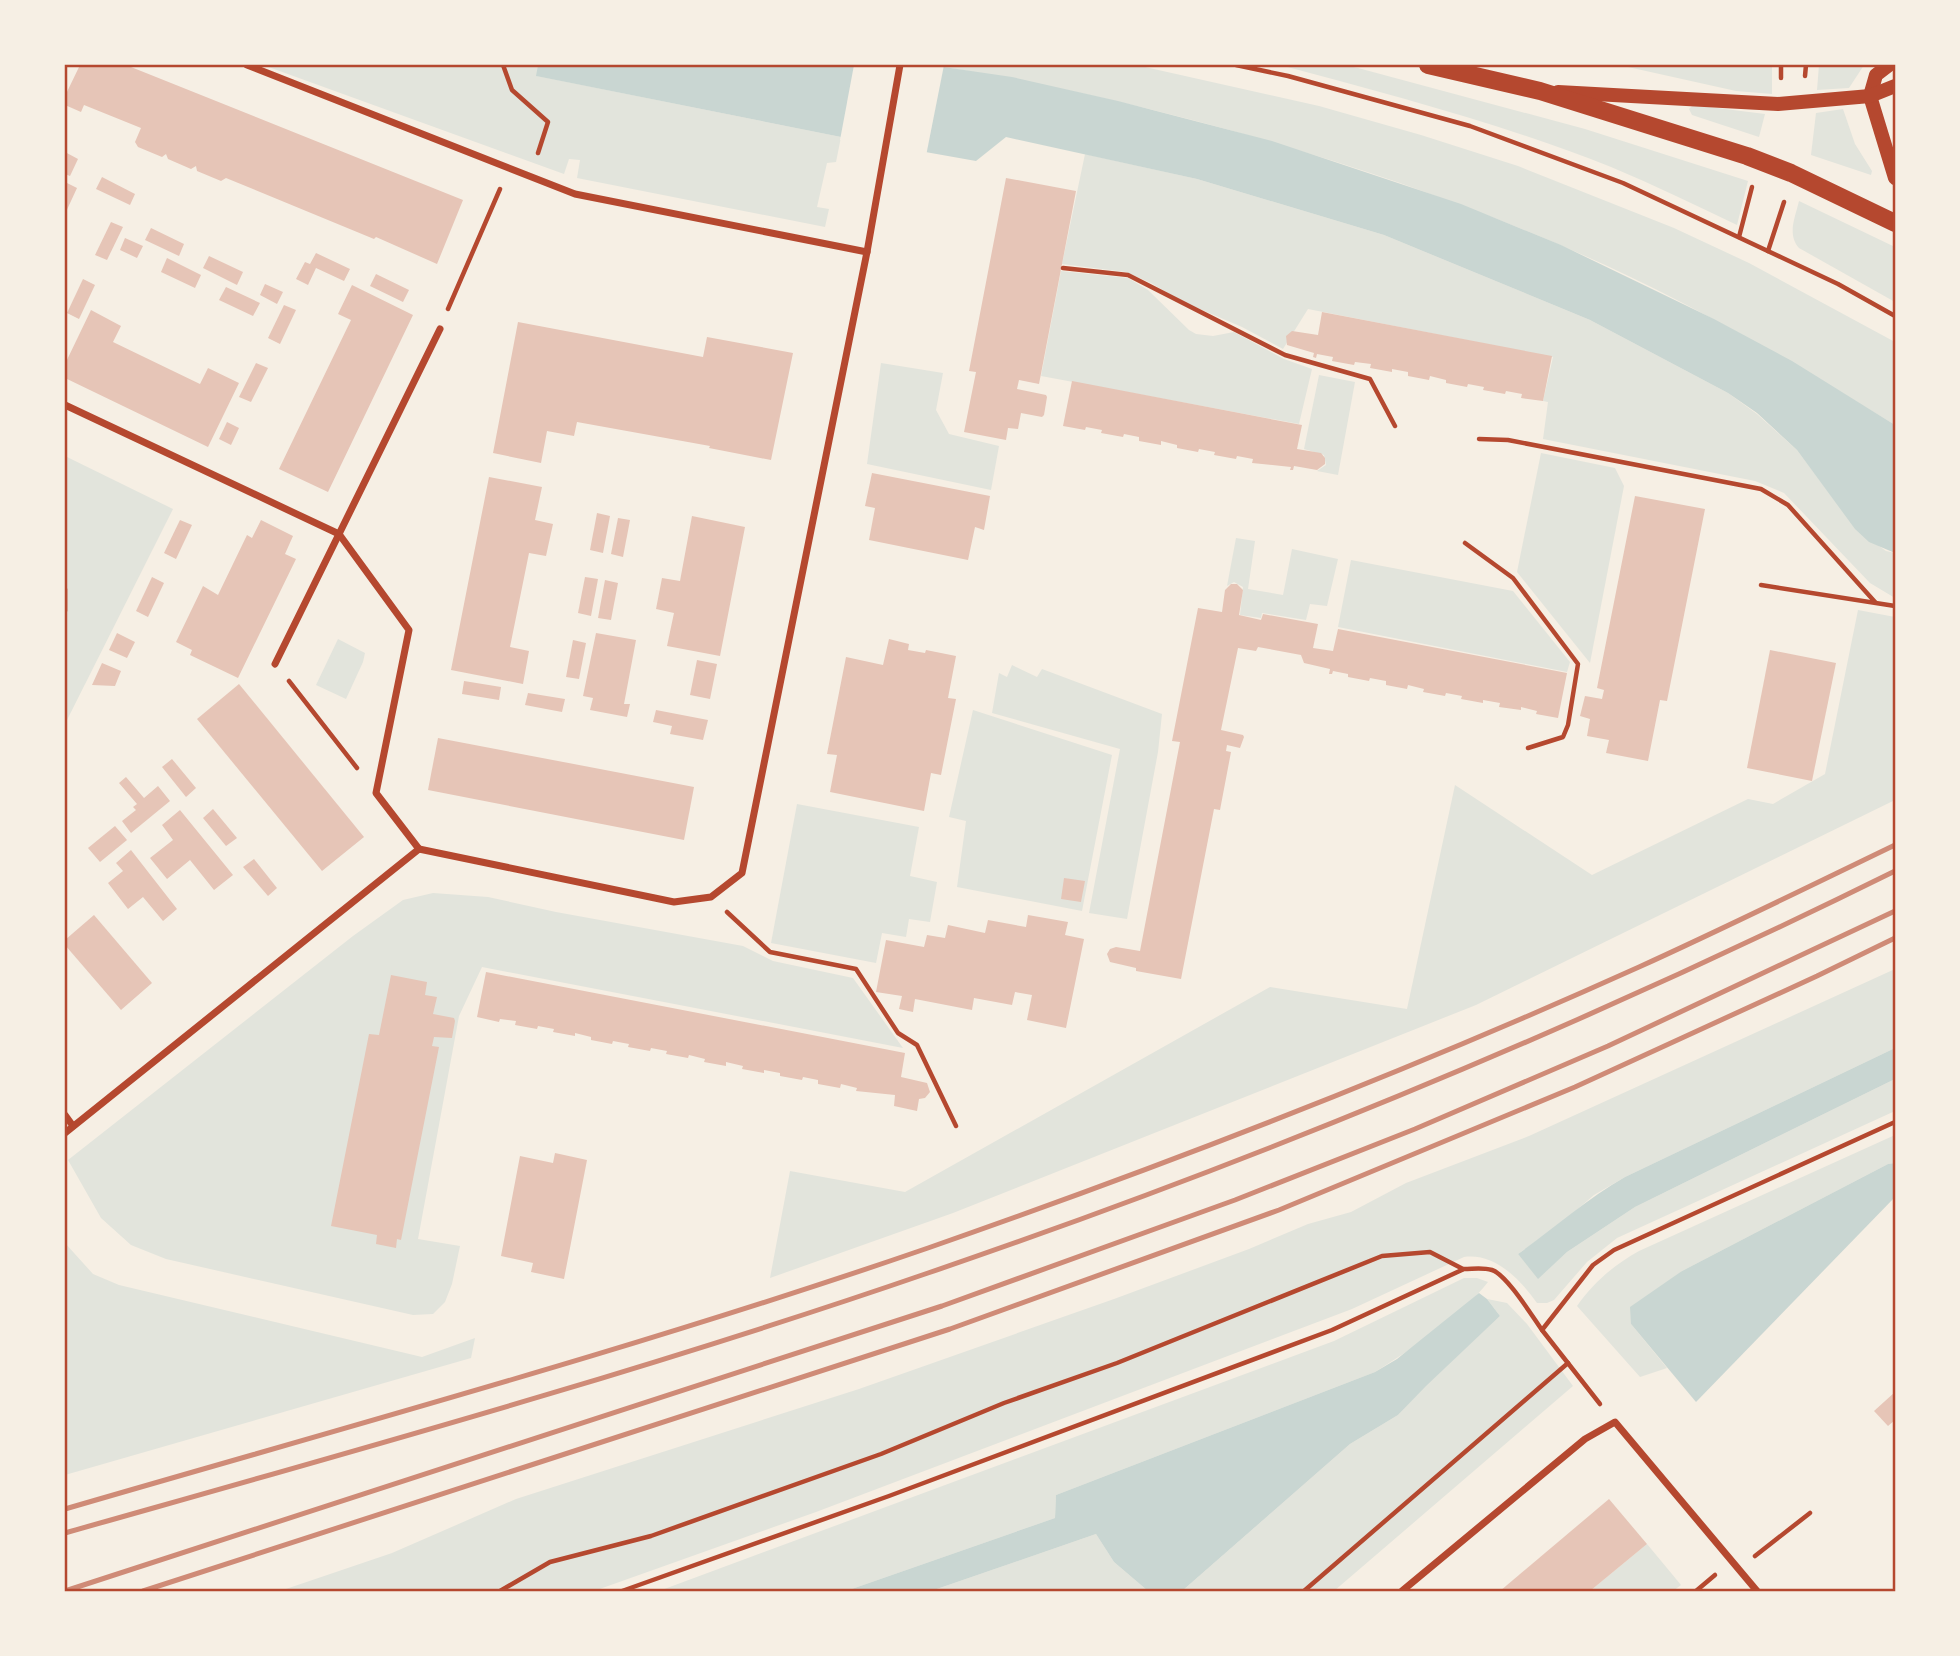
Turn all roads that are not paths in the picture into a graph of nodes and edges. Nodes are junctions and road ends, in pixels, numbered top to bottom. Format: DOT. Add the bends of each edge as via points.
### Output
graph roads {
  1 [pos="247,65"];
  2 [pos="900,65"];
  3 [pos="1428,65"];
  4 [pos="1889,65"];
  5 [pos="1895,86"];
  6 [pos="1540,91"];
  7 [pos="1870,96"];
  8 [pos="1895,178"];
  9 [pos="1895,223"];
  10 [pos="867,252"];
  11 [pos="440,329"];
  12 [pos="65,405"];
  13 [pos="339,534"];
  14 [pos="275,664"];
  15 [pos="419,849"];
  16 [pos="65,1115"];
  17 [pos="73,1126"];
  18 [pos="65,1133"];
  19 [pos="1402,1591"];
  20 [pos="1757,1591"];
  1 -- 10 [label="street" via="575,194"];
  2 -- 10 [label="street"];
  3 -- 6 [label="main road"];
  4 -- 7 [label="main road" via="1875,75"];
  5 -- 7 [label="main road"];
  6 -- 7 [label="main road" via="1761,104"];
  6 -- 9 [label="main road" via="1747,156"];
  7 -- 8 [label="main road"];
  10 -- 15 [label="street" via="742,873 711,897 674,902"];
  11 -- 13 [label="street"];
  12 -- 13 [label="street"];
  13 -- 14 [label="street"];
  13 -- 15 [label="street" via="409,630 376,793"];
  15 -- 17 [label="street"];
  16 -- 17 [label="street"];
  17 -- 18 [label="street"];
  19 -- 20 [label="street" via="1585,1439 1615,1422"];
}
